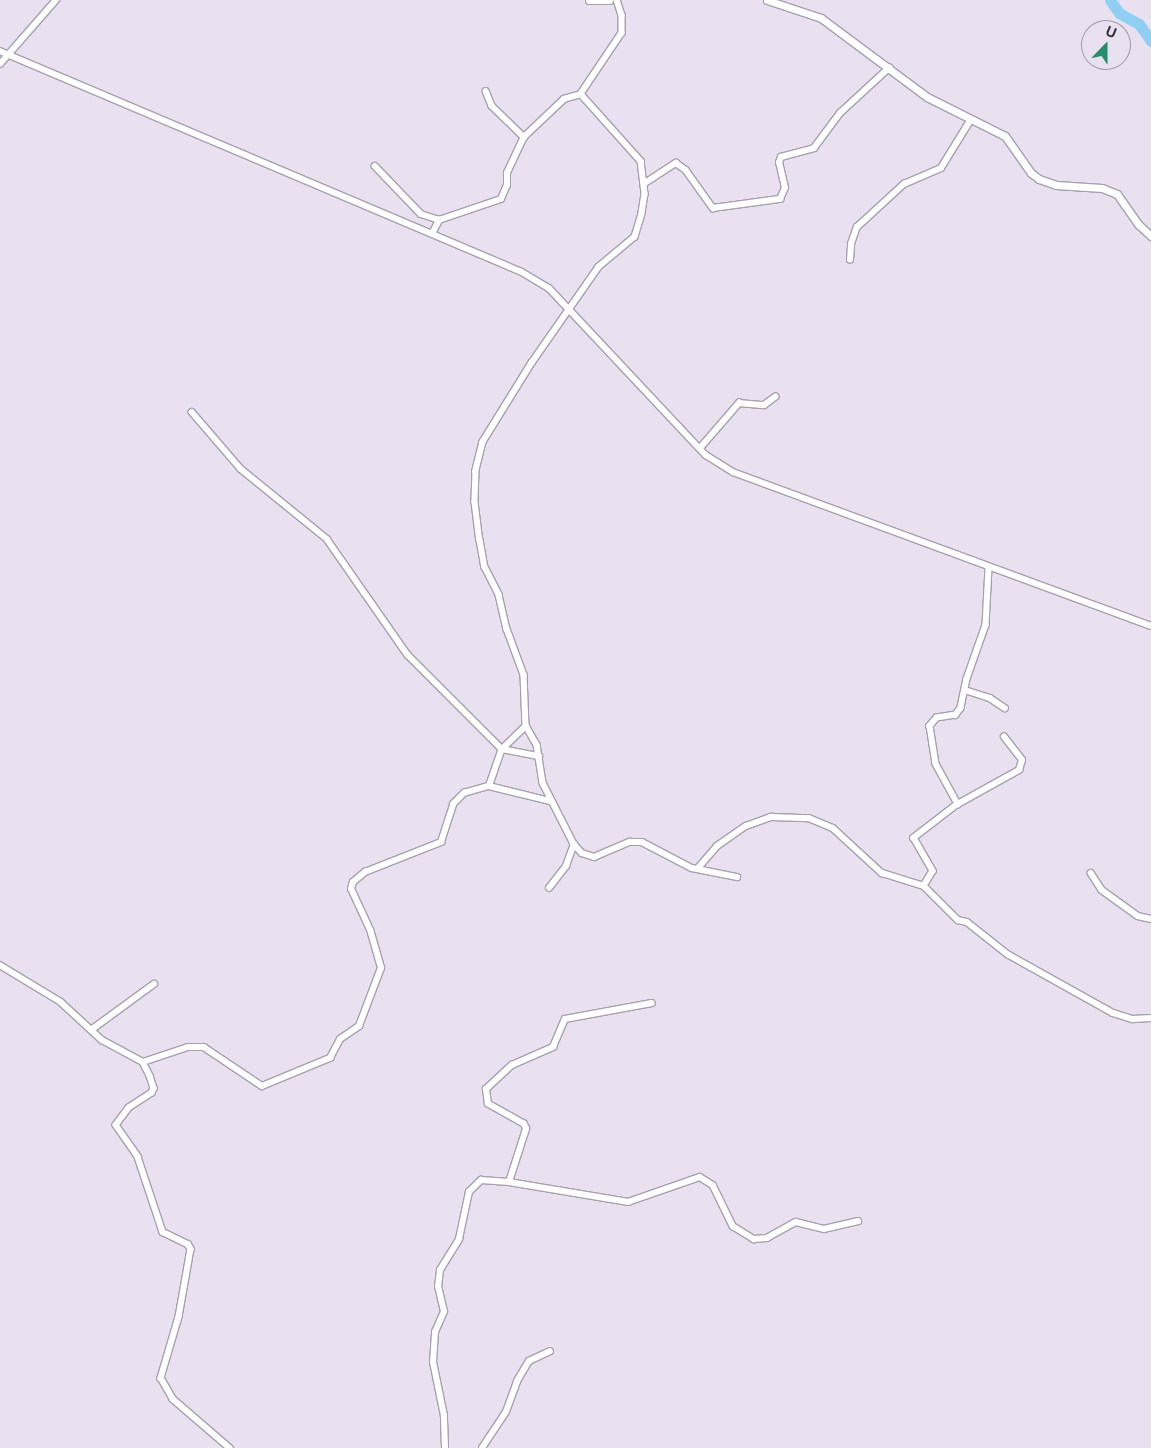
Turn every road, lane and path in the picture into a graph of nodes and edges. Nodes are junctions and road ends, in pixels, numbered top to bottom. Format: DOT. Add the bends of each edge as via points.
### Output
graph roads {
  1 [pos="56,0"];
  2 [pos="589,0"];
  3 [pos="609,0"];
  4 [pos="616,0"];
  5 [pos="767,0"];
  6 [pos="0,51"];
  7 [pos="8,55"];
  8 [pos="0,64"];
  9 [pos="889,68"];
  10 [pos="486,91"];
  11 [pos="581,94"];
  12 [pos="970,121"];
  13 [pos="524,137"];
  14 [pos="376,166"];
  15 [pos="644,183"];
  16 [pos="439,220"];
  17 [pos="432,234"];
  18 [pos="1151,236"];
  19 [pos="850,260"];
  20 [pos="571,309"];
  21 [pos="775,397"];
  22 [pos="192,412"];
  23 [pos="700,448"];
  24 [pos="989,568"];
  25 [pos="1151,626"];
  26 [pos="965,690"];
  27 [pos="1004,708"];
  28 [pos="526,726"];
  29 [pos="1004,737"];
  30 [pos="502,749"];
  31 [pos="539,756"];
  32 [pos="489,786"];
  33 [pos="550,801"];
  34 [pos="958,804"];
  35 [pos="574,844"];
  36 [pos="698,868"];
  37 [pos="1091,873"];
  38 [pos="737,876"];
  39 [pos="924,886"];
  40 [pos="549,888"];
  41 [pos="1151,919"];
  42 [pos="0,965"];
  43 [pos="154,984"];
  44 [pos="652,1003"];
  45 [pos="1151,1018"];
  46 [pos="91,1030"];
  47 [pos="143,1062"];
  48 [pos="509,1182"];
  49 [pos="858,1221"];
  50 [pos="550,1351"];
  51 [pos="230,1448"];
  52 [pos="445,1448"];
  53 [pos="482,1448"];
  1 -- 7 [label="street"];
  2 -- 3 [label="street"];
  4 -- 11 [label="street" via="622,15 622,33"];
  5 -- 9 [label="street" via="820,18"];
  6 -- 7 [label="street"];
  7 -- 8 [label="street"];
  7 -- 17 [label="street"];
  9 -- 12 [label="street" via="927,97"];
  9 -- 15 [label="street" via="840,113 814,148 781,157 779,163 785,188 780,199 713,208 686,170 676,163"];
  10 -- 13 [label="street" via="492,106"];
  11 -- 13 [label="street" via="564,99"];
  11 -- 15 [label="street" via="638,154"];
  12 -- 18 [label="street" via="1005,136 1031,173 1048,184 1102,188 1117,194 1138,224"];
  12 -- 19 [label="street" via="941,168 904,184 858,227 851,244"];
  13 -- 16 [label="street" via="507,173 501,199"];
  14 -- 16 [label="street" via="421,214"];
  15 -- 20 [label="street" via="642,214 635,237 599,267"];
  16 -- 17 [label="street"];
  17 -- 20 [label="street" via="522,272 549,288"];
  20 -- 23 [label="street"];
  20 -- 28 [label="street" via="532,363 484,442 476,471 475,502 485,567 499,595 507,629 524,675"];
  21 -- 23 [label="street" via="764,405 739,403"];
  22 -- 30 [label="street" via="241,469 326,539 408,655"];
  23 -- 24 [label="street" via="716,463 733,472"];
  24 -- 25 [label="street"];
  24 -- 26 [label="street" via="986,625"];
  26 -- 27 [label="street" via="990,698"];
  26 -- 34 [label="street" via="958,713 937,718 930,726 936,764"];
  28 -- 30 [label="street"];
  28 -- 31 [label="street" via="536,741"];
  29 -- 34 [label="street" via="1022,760 1019,770"];
  30 -- 31 [label="street"];
  30 -- 32 [label="street"];
  31 -- 33 [label="street" via="543,783"];
  32 -- 33 [label="street"];
  32 -- 47 [label="street" via="459,797 453,804 446,835 437,845 365,872 352,882 351,889 371,932 381,968 359,1026 340,1039 330,1058 262,1086 204,1047 188,1047"];
  33 -- 35 [label="street"];
  34 -- 39 [label="street" via="914,838 933,871"];
  35 -- 36 [label="street" via="582,853 594,857 630,842 642,842"];
  35 -- 40 [label="street" via="566,866"];
  36 -- 38 [label="street"];
  36 -- 39 [label="street" via="712,850 737,830 771,817 802,817 833,828 882,873"];
  37 -- 41 [label="street" via="1102,890 1138,916"];
  39 -- 45 [label="street" via="958,920 967,922 1009,955 1113,1013 1133,1019"];
  42 -- 46 [label="street" via="61,1002"];
  43 -- 46 [label="street"];
  44 -- 48 [label="street" via="565,1019 553,1047 512,1065 488,1086 485,1097 488,1104 526,1126"];
  46 -- 47 [label="street" via="102,1040"];
  47 -- 51 [label="street" via="154,1091 129,1108 116,1125 138,1157 161,1229 191,1249 180,1317 161,1378 173,1399"];
  48 -- 49 [label="street" via="628,1202 700,1177 713,1186 733,1226 754,1239 767,1238 796,1222 824,1229"];
  48 -- 52 [label="street" via="488,1179 473,1186 466,1198 458,1239 440,1270 438,1287 444,1312 435,1332 433,1362 444,1416"];
  50 -- 53 [label="street" via="531,1358 517,1381 506,1412"];
}
